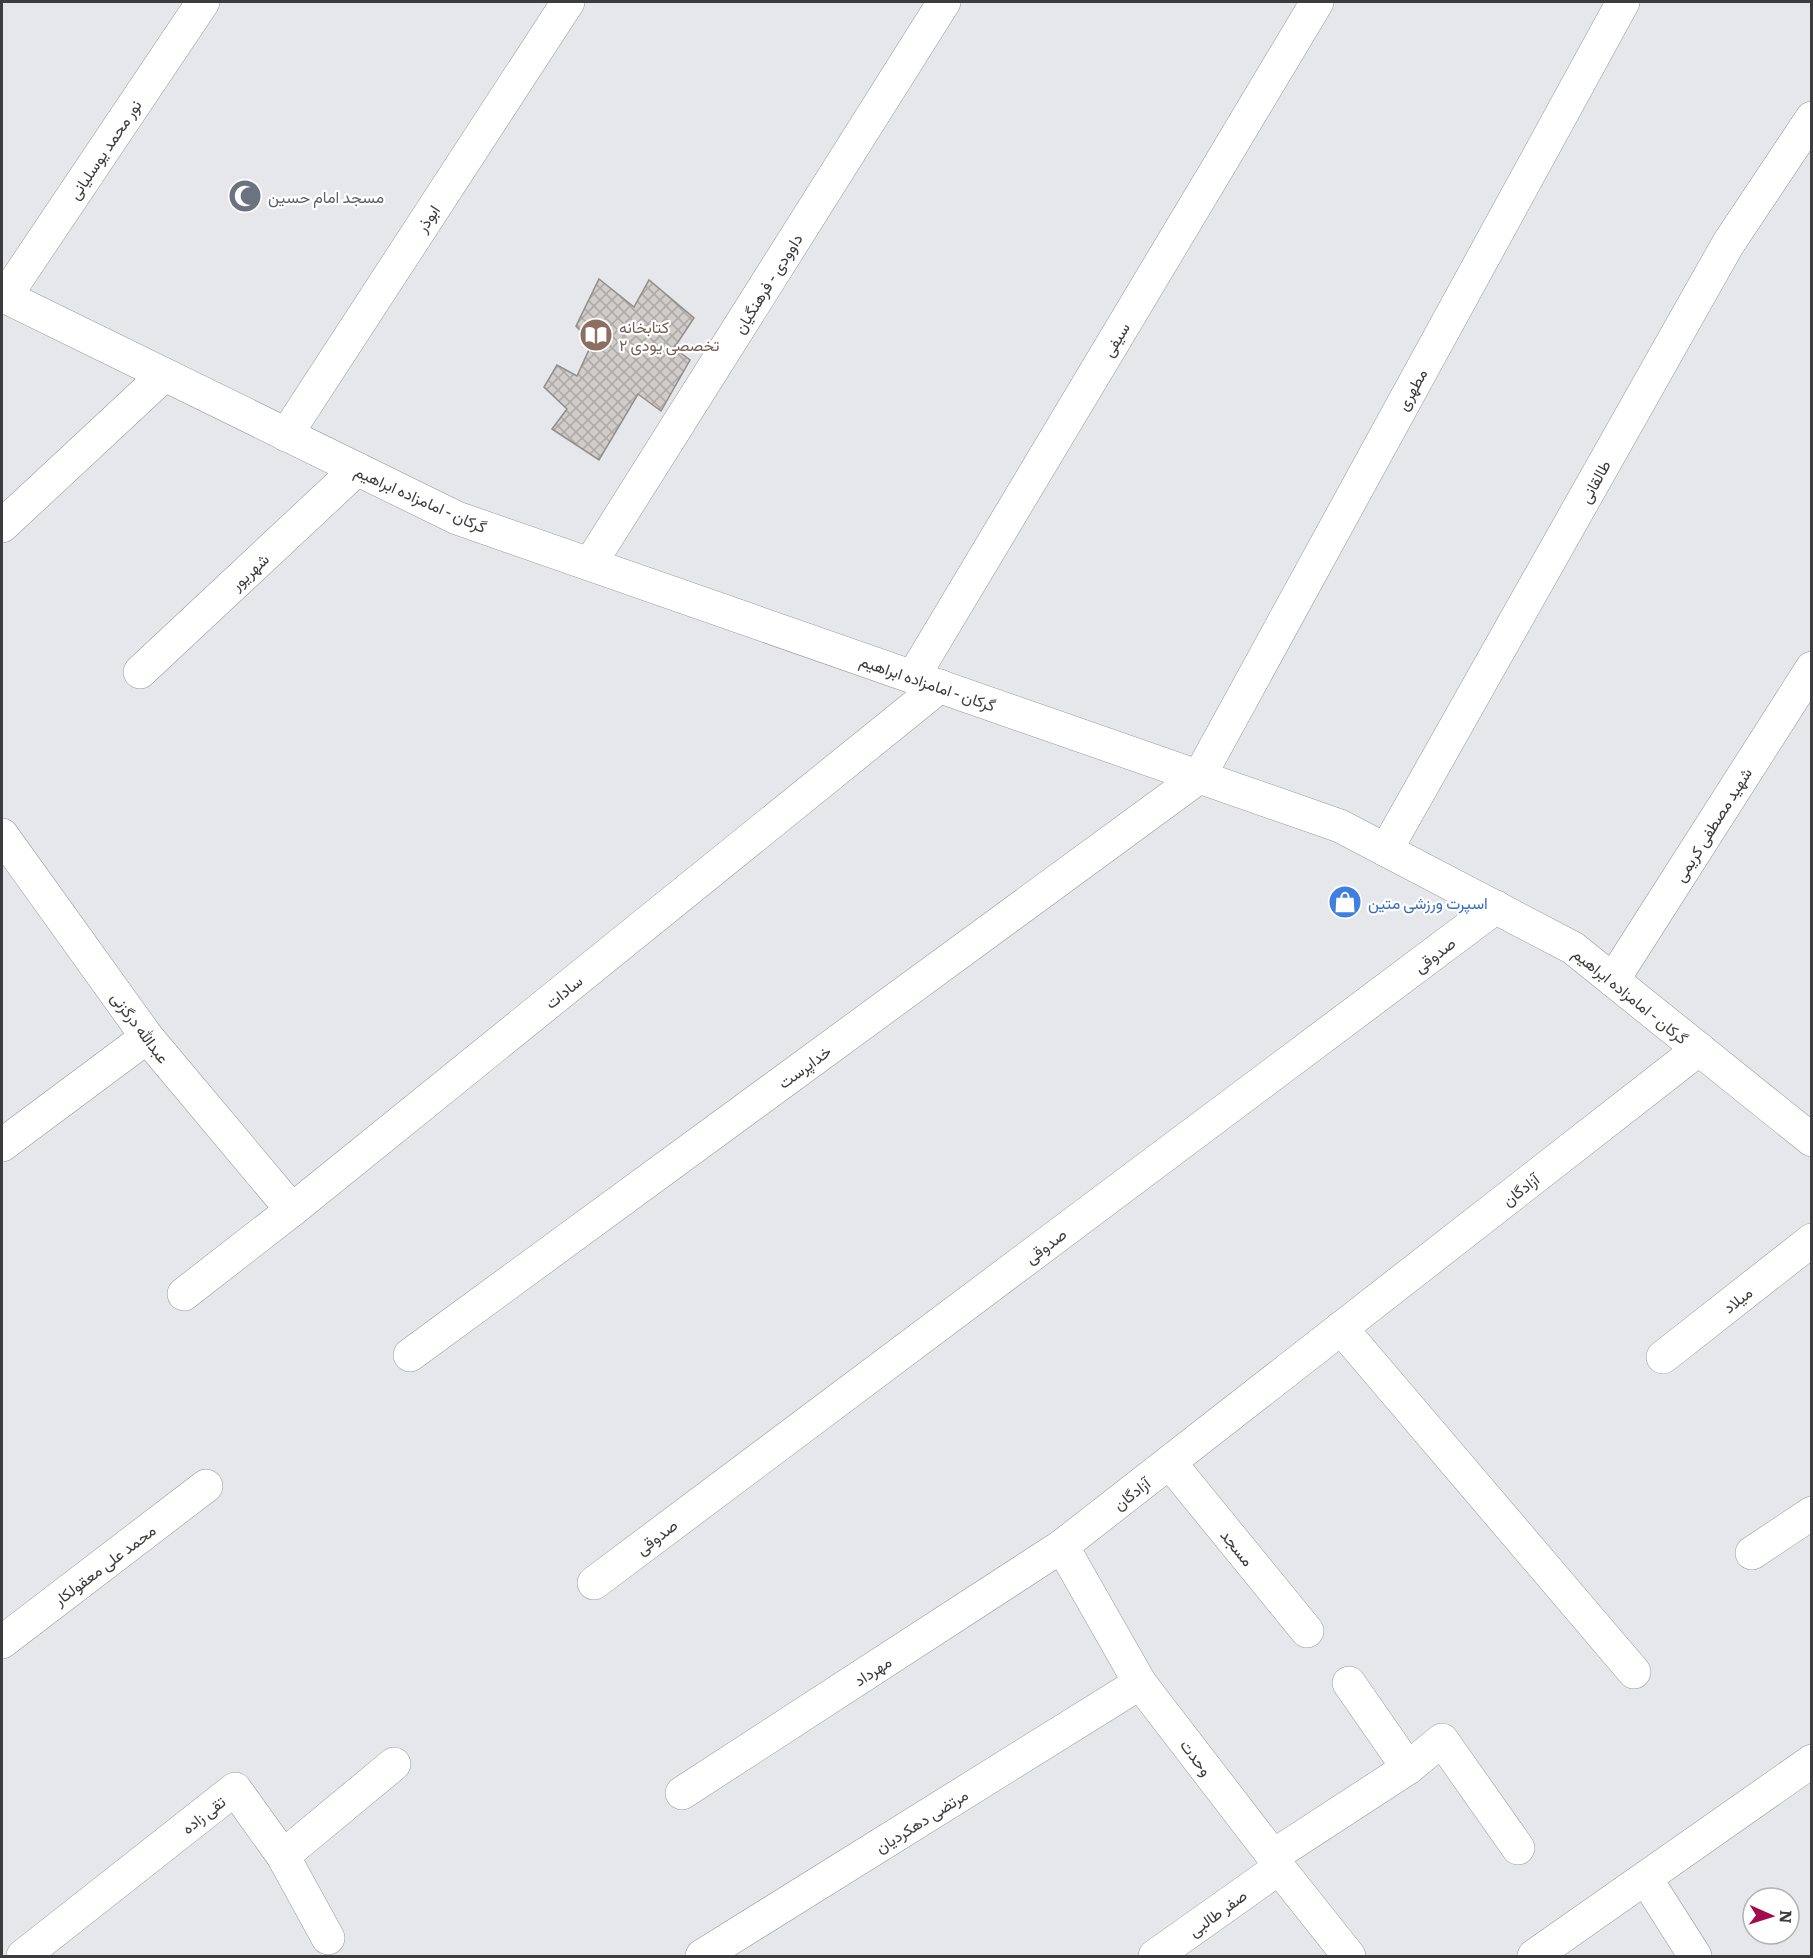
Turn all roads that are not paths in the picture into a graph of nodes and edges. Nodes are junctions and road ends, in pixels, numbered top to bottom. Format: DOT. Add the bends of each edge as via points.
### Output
graph roads {
  1 [pos="203,2"];
  2 [pos="568,2"];
  3 [pos="944,2"];
  4 [pos="1317,2"];
  5 [pos="1623,2"];
  6 [pos="1812,118"];
  7 [pos="3,296"];
  8 [pos="164,375"];
  9 [pos="286,435"];
  10 [pos="357,469"];
  11 [pos="2,526"];
  12 [pos="590,564"];
  13 [pos="1812,668"];
  14 [pos="140,672"];
  15 [pos="926,682"];
  16 [pos="1199,777"];
  17 [pos="2,835"];
  18 [pos="1386,850"];
  19 [pos="1496,907"];
  20 [pos="1613,980"];
  21 [pos="147,1037"];
  22 [pos="1699,1049"];
  23 [pos="1812,1140"];
  24 [pos="2,1145"];
  25 [pos="292,1210"];
  26 [pos="1812,1240"];
  27 [pos="184,1294"];
  28 [pos="1341,1328"];
  29 [pos="410,1354"];
  30 [pos="1663,1358"];
  31 [pos="1170,1463"];
  32 [pos="206,1486"];
  33 [pos="1812,1513"];
  34 [pos="1062,1546"];
  35 [pos="1752,1553"];
  36 [pos="594,1583"];
  37 [pos="1307,1631"];
  38 [pos="2,1642"];
  39 [pos="1634,1672"];
  40 [pos="1140,1683"];
  41 [pos="1349,1683"];
  42 [pos="1812,1761"];
  43 [pos="394,1764"];
  44 [pos="1408,1768"];
  45 [pos="682,1793"];
  46 [pos="1518,1848"];
  47 [pos="283,1856"];
  48 [pos="1276,1862"];
  49 [pos="1646,1879"];
  50 [pos="328,1938"];
  51 [pos="43,1950"];
  52 [pos="702,1956"];
  53 [pos="1155,1956"];
  54 [pos="1349,1956"];
  55 [pos="1534,1956"];
  56 [pos="1695,1956"];
  1 -- 7 [label="street, نور محمد یوسلیانی"];
  2 -- 9 [label="street, ابوذر"];
  3 -- 12 [label="street, داوودی - فرهنگیان"];
  4 -- 15 [label="street, سیفی"];
  5 -- 16 [label="street, مطهری"];
  6 -- 18 [label="street, طالقانی" via="1728,244"];
  7 -- 8 [label="street, گرکان - امامزاده ابراهیم"];
  8 -- 9 [label="street, گرکان - امامزاده ابراهیم"];
  8 -- 11 [label="street"];
  9 -- 10 [label="street, گرکان - امامزاده ابراهیم"];
  10 -- 12 [label="street, گرکان - امامزاده ابراهیم" via="457,518"];
  10 -- 14 [label="street, شهریور"];
  12 -- 15 [label="street, گرکان - امامزاده ابراهیم"];
  13 -- 20 [label="street, شهید مصطفی کریمی"];
  15 -- 16 [label="street, گرکان - امامزاده ابراهیم"];
  15 -- 25 [label="street, سادات"];
  16 -- 18 [label="street, گرکان - امامزاده ابراهیم" via="1340,826"];
  16 -- 29 [label="street, خداپرست"];
  17 -- 21 [label="street, عبدالله درگزنی"];
  18 -- 19 [label="street, گرکان - امامزاده ابراهیم"];
  19 -- 20 [label="street, گرکان - امامزاده ابراهیم" via="1573,948"];
  19 -- 36 [label="street, صدوقی"];
  20 -- 22 [label="street, گرکان - امامزاده ابراهیم"];
  21 -- 24 [label="street"];
  21 -- 25 [label="street, عبدالله درگزنی"];
  22 -- 23 [label="street, گرکان - امامزاده ابراهیم"];
  22 -- 28 [label="street, آزادگان"];
  25 -- 27 [label="street, سادات"];
  26 -- 30 [label="street, میلاد"];
  28 -- 31 [label="street, آزادگان"];
  28 -- 39 [label="street"];
  31 -- 34 [label="street, آزادگان"];
  31 -- 37 [label="street, مسجد"];
  32 -- 38 [label="street, محمد علی معقولکار"];
  33 -- 35 [label="street"];
  34 -- 40 [label="street, وحدت"];
  34 -- 45 [label="street, مهرداد"];
  40 -- 48 [label="street, وحدت"];
  40 -- 52 [label="street, مرتضی دهکردیان"];
  41 -- 44 [label="street"];
  42 -- 49 [label="street"];
  43 -- 47 [label="street"];
  44 -- 46 [label="street, صفر طالبی" via="1442,1740"];
  44 -- 48 [label="street, صفر طالبی"];
  47 -- 50 [label="street"];
  47 -- 51 [label="street, تقی زاده" via="234,1789"];
  48 -- 53 [label="street, صفر طالبی"];
  48 -- 54 [label="street, وحدت"];
  49 -- 55 [label="street"];
  49 -- 56 [label="street"];
}
